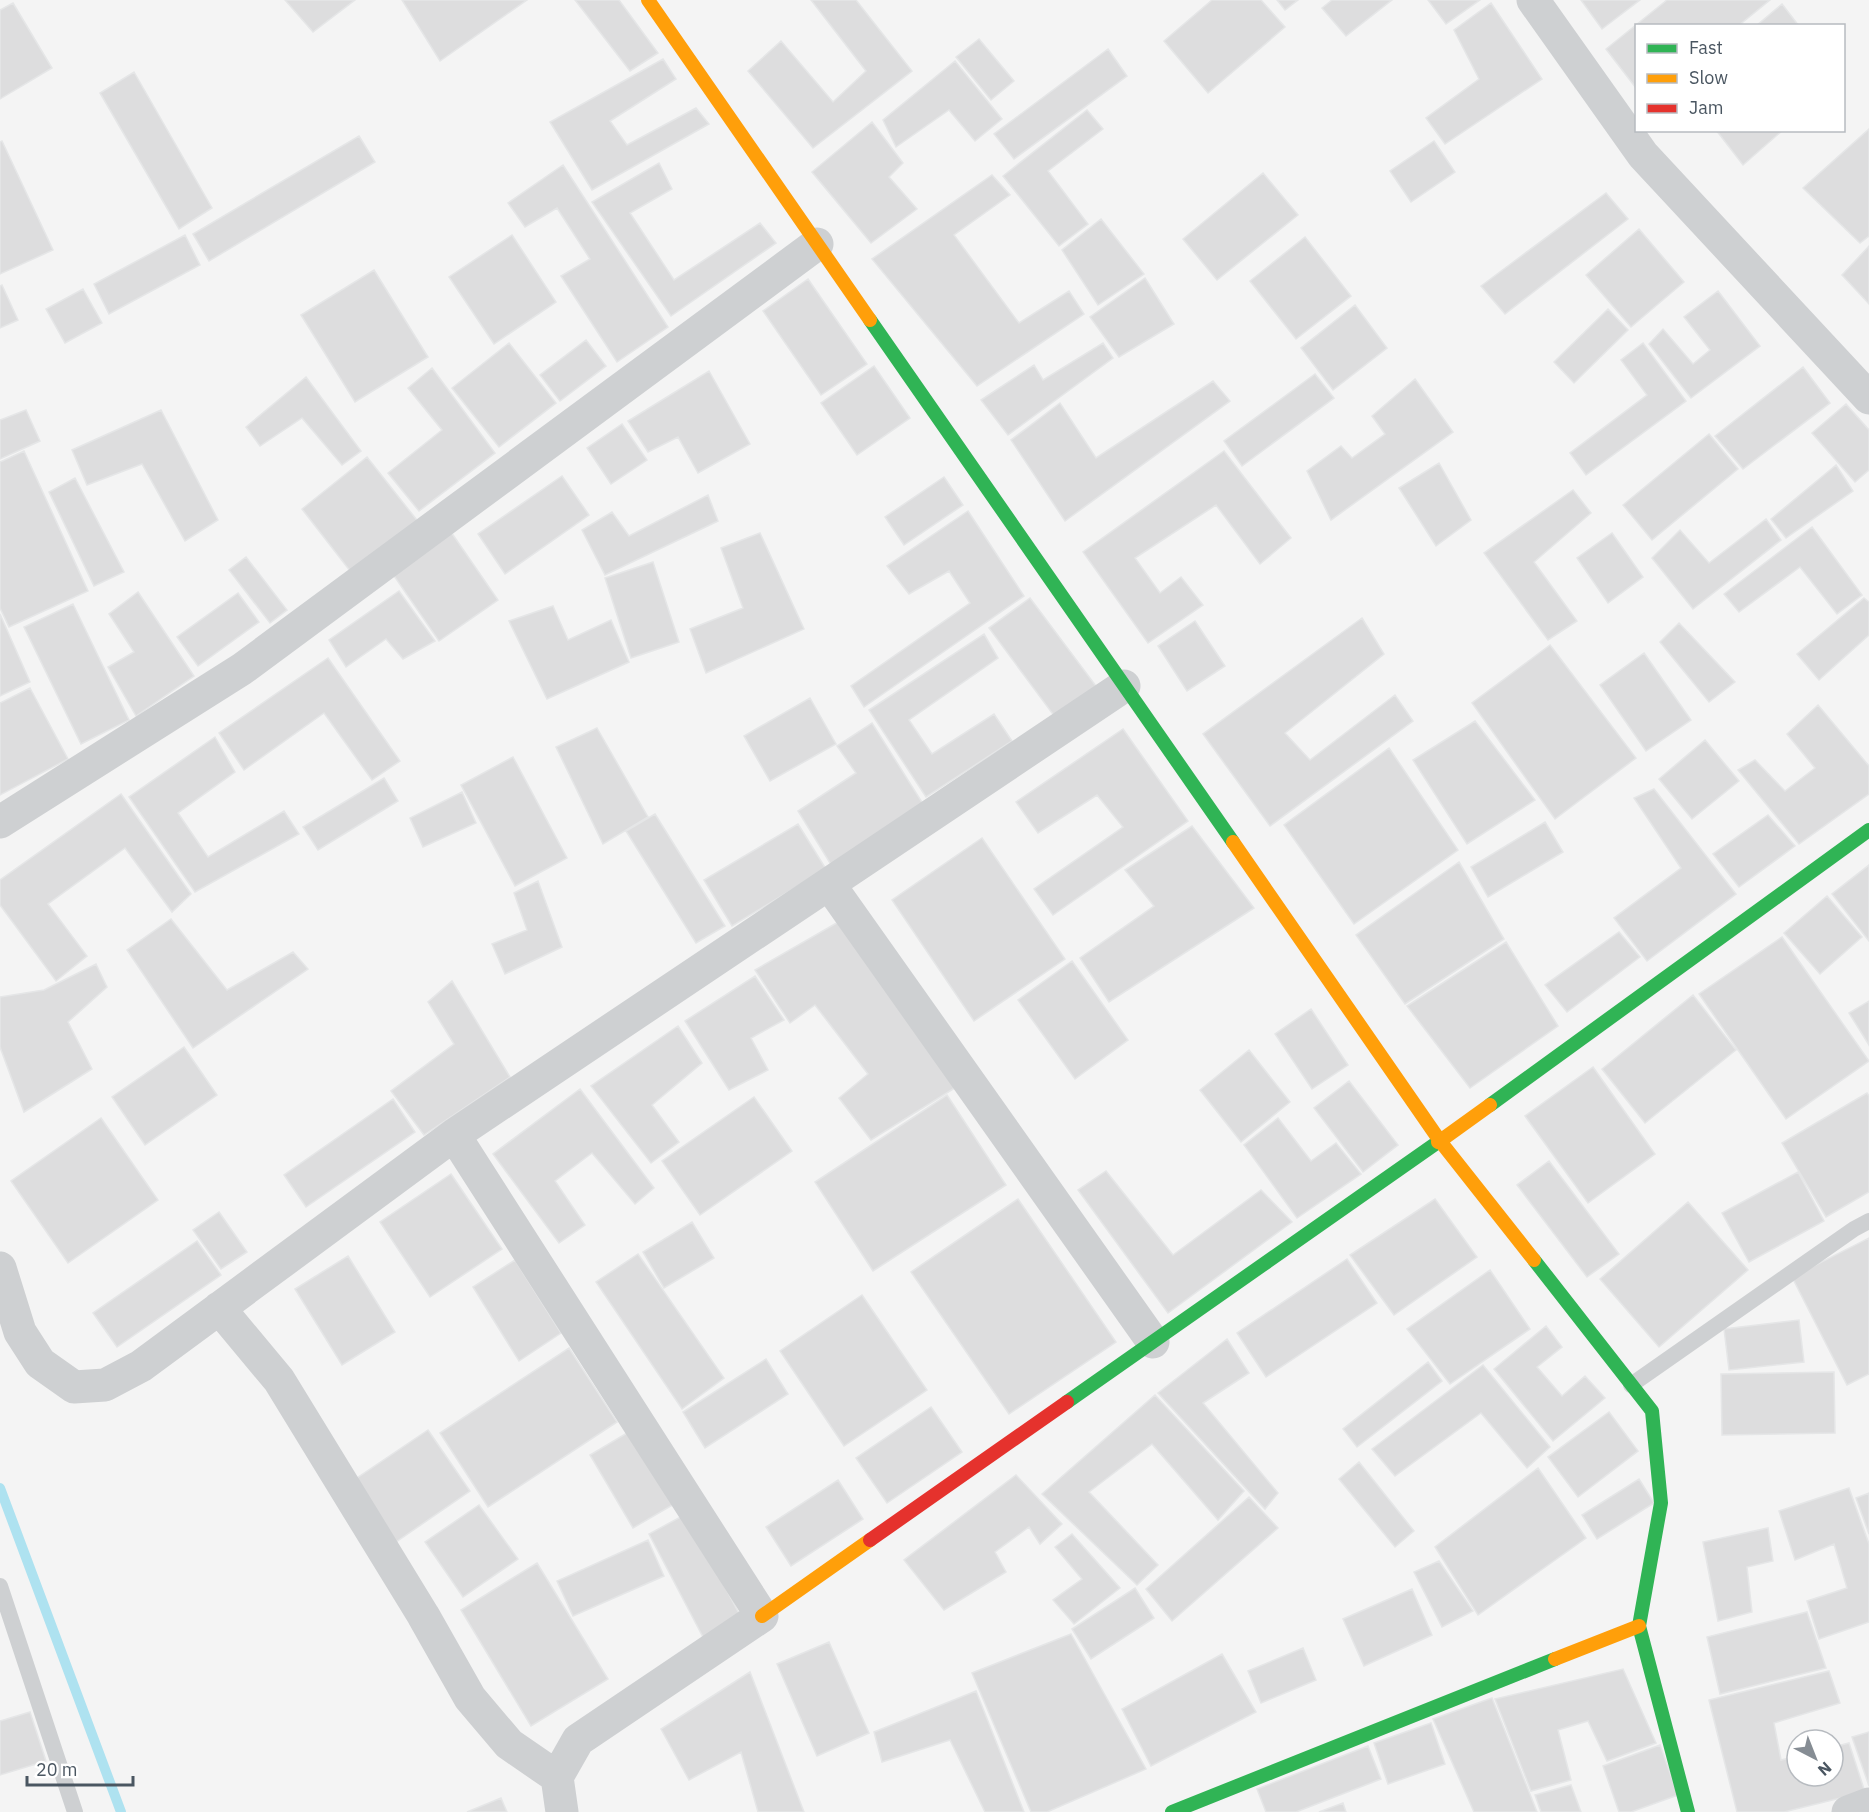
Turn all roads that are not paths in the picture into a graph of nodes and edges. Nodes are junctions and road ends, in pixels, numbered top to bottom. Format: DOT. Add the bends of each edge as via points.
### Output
graph roads {
  1 [pos="648,0"];
  2 [pos="1533,0"];
  3 [pos="817,244"];
  4 [pos="1869,398"];
  5 [pos="1124,686"];
  6 [pos="0,822"];
  7 [pos="1869,830"];
  8 [pos="829,884"];
  9 [pos="454,1135"];
  10 [pos="1440,1141"];
  11 [pos="1869,1221"];
  12 [pos="0,1268"];
  13 [pos="219,1308"];
  14 [pos="10,1335"];
  15 [pos="1153,1342"];
  16 [pos="1631,1384"];
  17 [pos="0,1586"];
  18 [pos="762,1616"];
  19 [pos="1639,1626"];
  20 [pos="557,1777"];
  21 [pos="1869,1804"];
  22 [pos="75,1812"];
  23 [pos="562,1812"];
  24 [pos="1172,1812"];
  25 [pos="1688,1812"];
  26 [pos="1848,1812"];
  1 -- 3 [label="street"];
  2 -- 4 [label="street" via="1643,155"];
  3 -- 5 [label="street"];
  3 -- 6 [label="street" via="242,669"];
  5 -- 8 [label="street"];
  5 -- 10 [label="street"];
  7 -- 10 [label="street"];
  8 -- 9 [label="street"];
  8 -- 15 [label="street"];
  9 -- 13 [label="street"];
  9 -- 18 [label="street"];
  10 -- 15 [label="street"];
  10 -- 16 [label="street"];
  11 -- 16 [label="lane"];
  12 -- 14 [label="street"];
  13 -- 14 [label="street" via="141,1366 105,1385 74,1387"];
  13 -- 20 [label="street" via="279,1380 470,1698 509,1744"];
  15 -- 18 [label="street"];
  16 -- 19 [label="street" via="1652,1412 1662,1503"];
  17 -- 22 [label="lane"];
  18 -- 20 [label="street" via="579,1740"];
  19 -- 24 [label="street"];
  19 -- 25 [label="street"];
  20 -- 23 [label="street"];
  21 -- 26 [label="street"];
}
